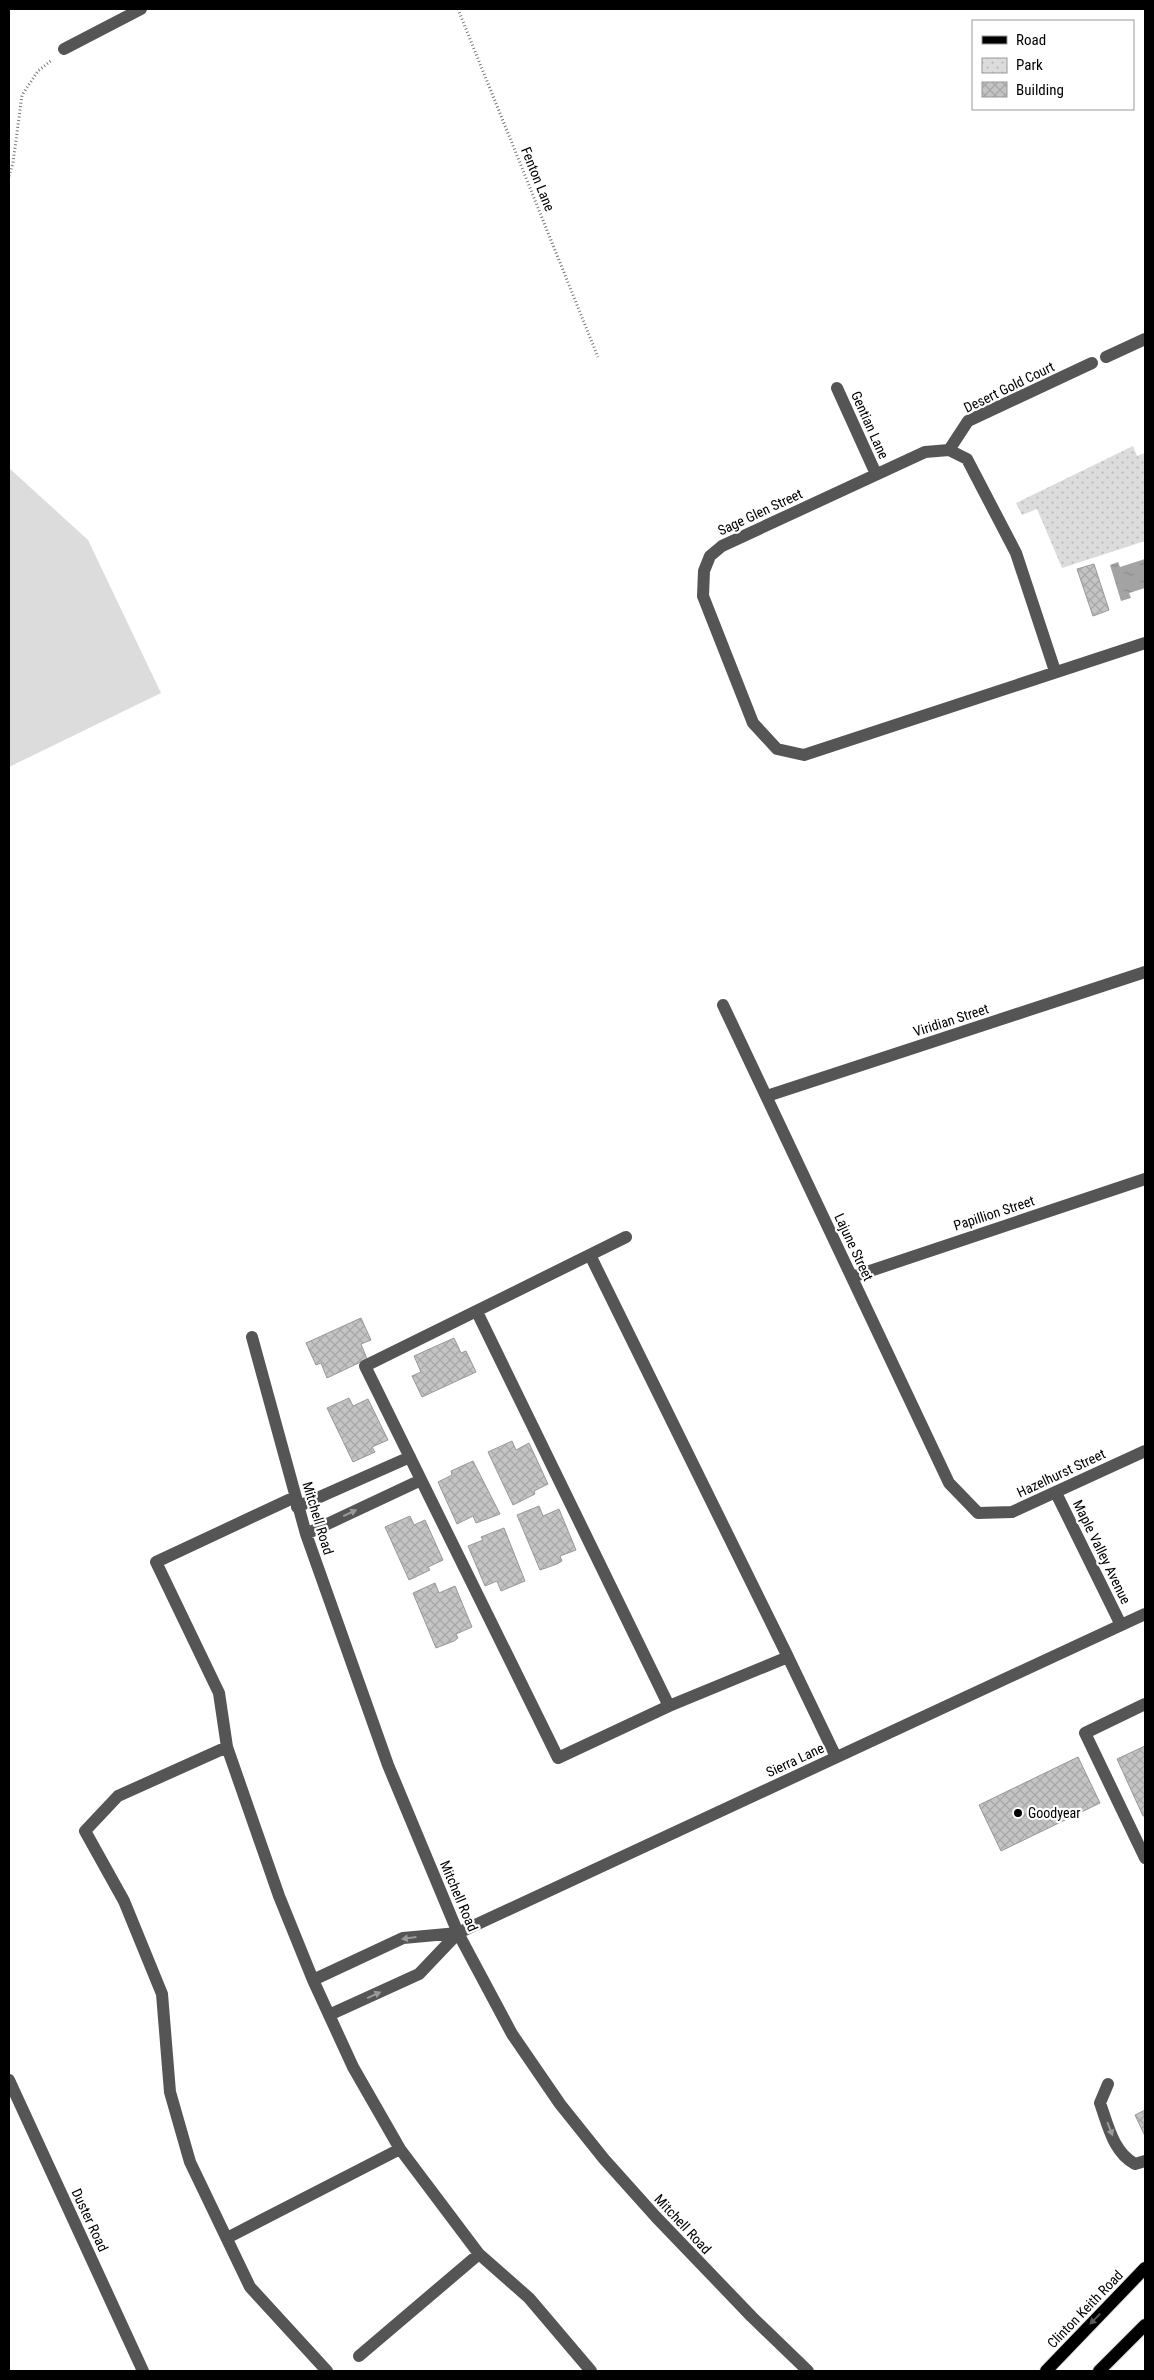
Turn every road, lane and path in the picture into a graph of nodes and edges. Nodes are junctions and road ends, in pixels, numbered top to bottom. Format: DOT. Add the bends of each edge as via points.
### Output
graph roads {
  1 [pos="141,9"];
  2 [pos="458,9"];
  3 [pos="64,49"];
  4 [pos="9,176"];
  5 [pos="1145,339"];
  6 [pos="1106,357"];
  7 [pos="598,358"];
  8 [pos="1092,363"];
  9 [pos="837,388"];
  10 [pos="950,450"];
  11 [pos="876,474"];
  12 [pos="1145,643"];
  13 [pos="1055,671"];
  14 [pos="1145,972"];
  15 [pos="723,1005"];
  16 [pos="767,1096"];
  17 [pos="1145,1179"];
  18 [pos="626,1237"];
  19 [pos="590,1255"];
  20 [pos="852,1277"];
  21 [pos="477,1312"];
  22 [pos="252,1337"];
  23 [pos="1145,1450"];
  24 [pos="410,1457"];
  25 [pos="421,1480"];
  26 [pos="1056,1493"];
  27 [pos="963,1497"];
  28 [pos="296,1502"];
  29 [pos="306,1534"];
  30 [pos="1145,1614"];
  31 [pos="1121,1625"];
  32 [pos="788,1657"];
  33 [pos="1145,1704"];
  34 [pos="669,1706"];
  35 [pos="227,1747"];
  36 [pos="836,1758"];
  37 [pos="1145,1858"];
  38 [pos="458,1933"];
  39 [pos="313,1980"];
  40 [pos="329,2014"];
  41 [pos="9,2080"];
  42 [pos="1108,2084"];
  43 [pos="400,2149"];
  44 [pos="1145,2161"];
  45 [pos="227,2238"];
  46 [pos="479,2254"];
  47 [pos="1145,2268"];
  48 [pos="1145,2325"];
  49 [pos="359,2356"];
  50 [pos="143,2371"];
  51 [pos="326,2371"];
  52 [pos="591,2371"];
  53 [pos="808,2371"];
  54 [pos="1046,2371"];
  55 [pos="1099,2371"];
  1 -- 3 [label="street"];
  2 -- 7 [label="path, Fenton Lane"];
  3 -- 4 [label="path" via="38,71 22,95"];
  5 -- 6 [label="street"];
  8 -- 10 [label="street, Desert Gold Court" via="968,421"];
  9 -- 11 [label="street, Gentian Lane"];
  10 -- 11 [label="street, Sage Glen Street" via="925,452"];
  10 -- 13 [label="street" via="967,459 1016,552"];
  11 -- 13 [label="street, Sage Glen Street" via="722,546 710,556 704,571 703,596 753,722 763,735 777,749 804,755"];
  12 -- 13 [label="street, Sage Glen Street"];
  14 -- 16 [label="street, Viridian Street"];
  15 -- 16 [label="street, Lajune Street"];
  16 -- 20 [label="street, Lajune Street"];
  17 -- 20 [label="street, Papillion Street"];
  18 -- 19 [label="street"];
  19 -- 21 [label="street"];
  19 -- 32 [label="street"];
  20 -- 27 [label="street, Lajune Street" via="949,1483"];
  21 -- 24 [label="street" via="365,1366"];
  21 -- 34 [label="street"];
  22 -- 28 [label="street, Mitchell Road"];
  23 -- 26 [label="street, Hazelhurst Street"];
  24 -- 25 [label="street"];
  24 -- 28 [label="street"];
  29 -- 25 [label="street, one-way"];
  25 -- 34 [label="street" via="558,1758"];
  26 -- 27 [label="street, Hazelhurst Street" via="1012,1512 978,1513"];
  26 -- 31 [label="street, Maple Valley Avenue"];
  28 -- 29 [label="street, Mitchell Road"];
  28 -- 35 [label="street" via="156,1562 219,1693"];
  29 -- 38 [label="street, Mitchell Road" via="388,1765"];
  30 -- 31 [label="street, Sierra Lane"];
  31 -- 36 [label="street, Sierra Lane"];
  32 -- 34 [label="street"];
  32 -- 36 [label="street"];
  33 -- 37 [label="street" via="1085,1734"];
  35 -- 39 [label="street" via="279,1896"];
  35 -- 45 [label="street" via="118,1796 85,1832 124,1900 162,1994 170,2092 190,2162"];
  36 -- 38 [label="street, Sierra Lane"];
  38 -- 39 [label="street, one-way" via="403,1938"];
  40 -- 38 [label="street, one-way" via="419,1974"];
  38 -- 53 [label="street, Mitchell Road" via="512,2034 560,2104 656,2217"];
  39 -- 40 [label="street"];
  40 -- 43 [label="street" via="353,2067"];
  41 -- 50 [label="street, Duster Road"];
  42 -- 44 [label="street, one-way" via="1100,2103 1118,2150 1135,2164"];
  43 -- 45 [label="street"];
  43 -- 46 [label="street"];
  45 -- 51 [label="street" via="250,2287"];
  46 -- 49 [label="street"];
  46 -- 52 [label="street" via="529,2298"];
  47 -- 54 [label="main road, Clinton Keith Road, one-way"];
  48 -- 55 [label="main road"];
}
